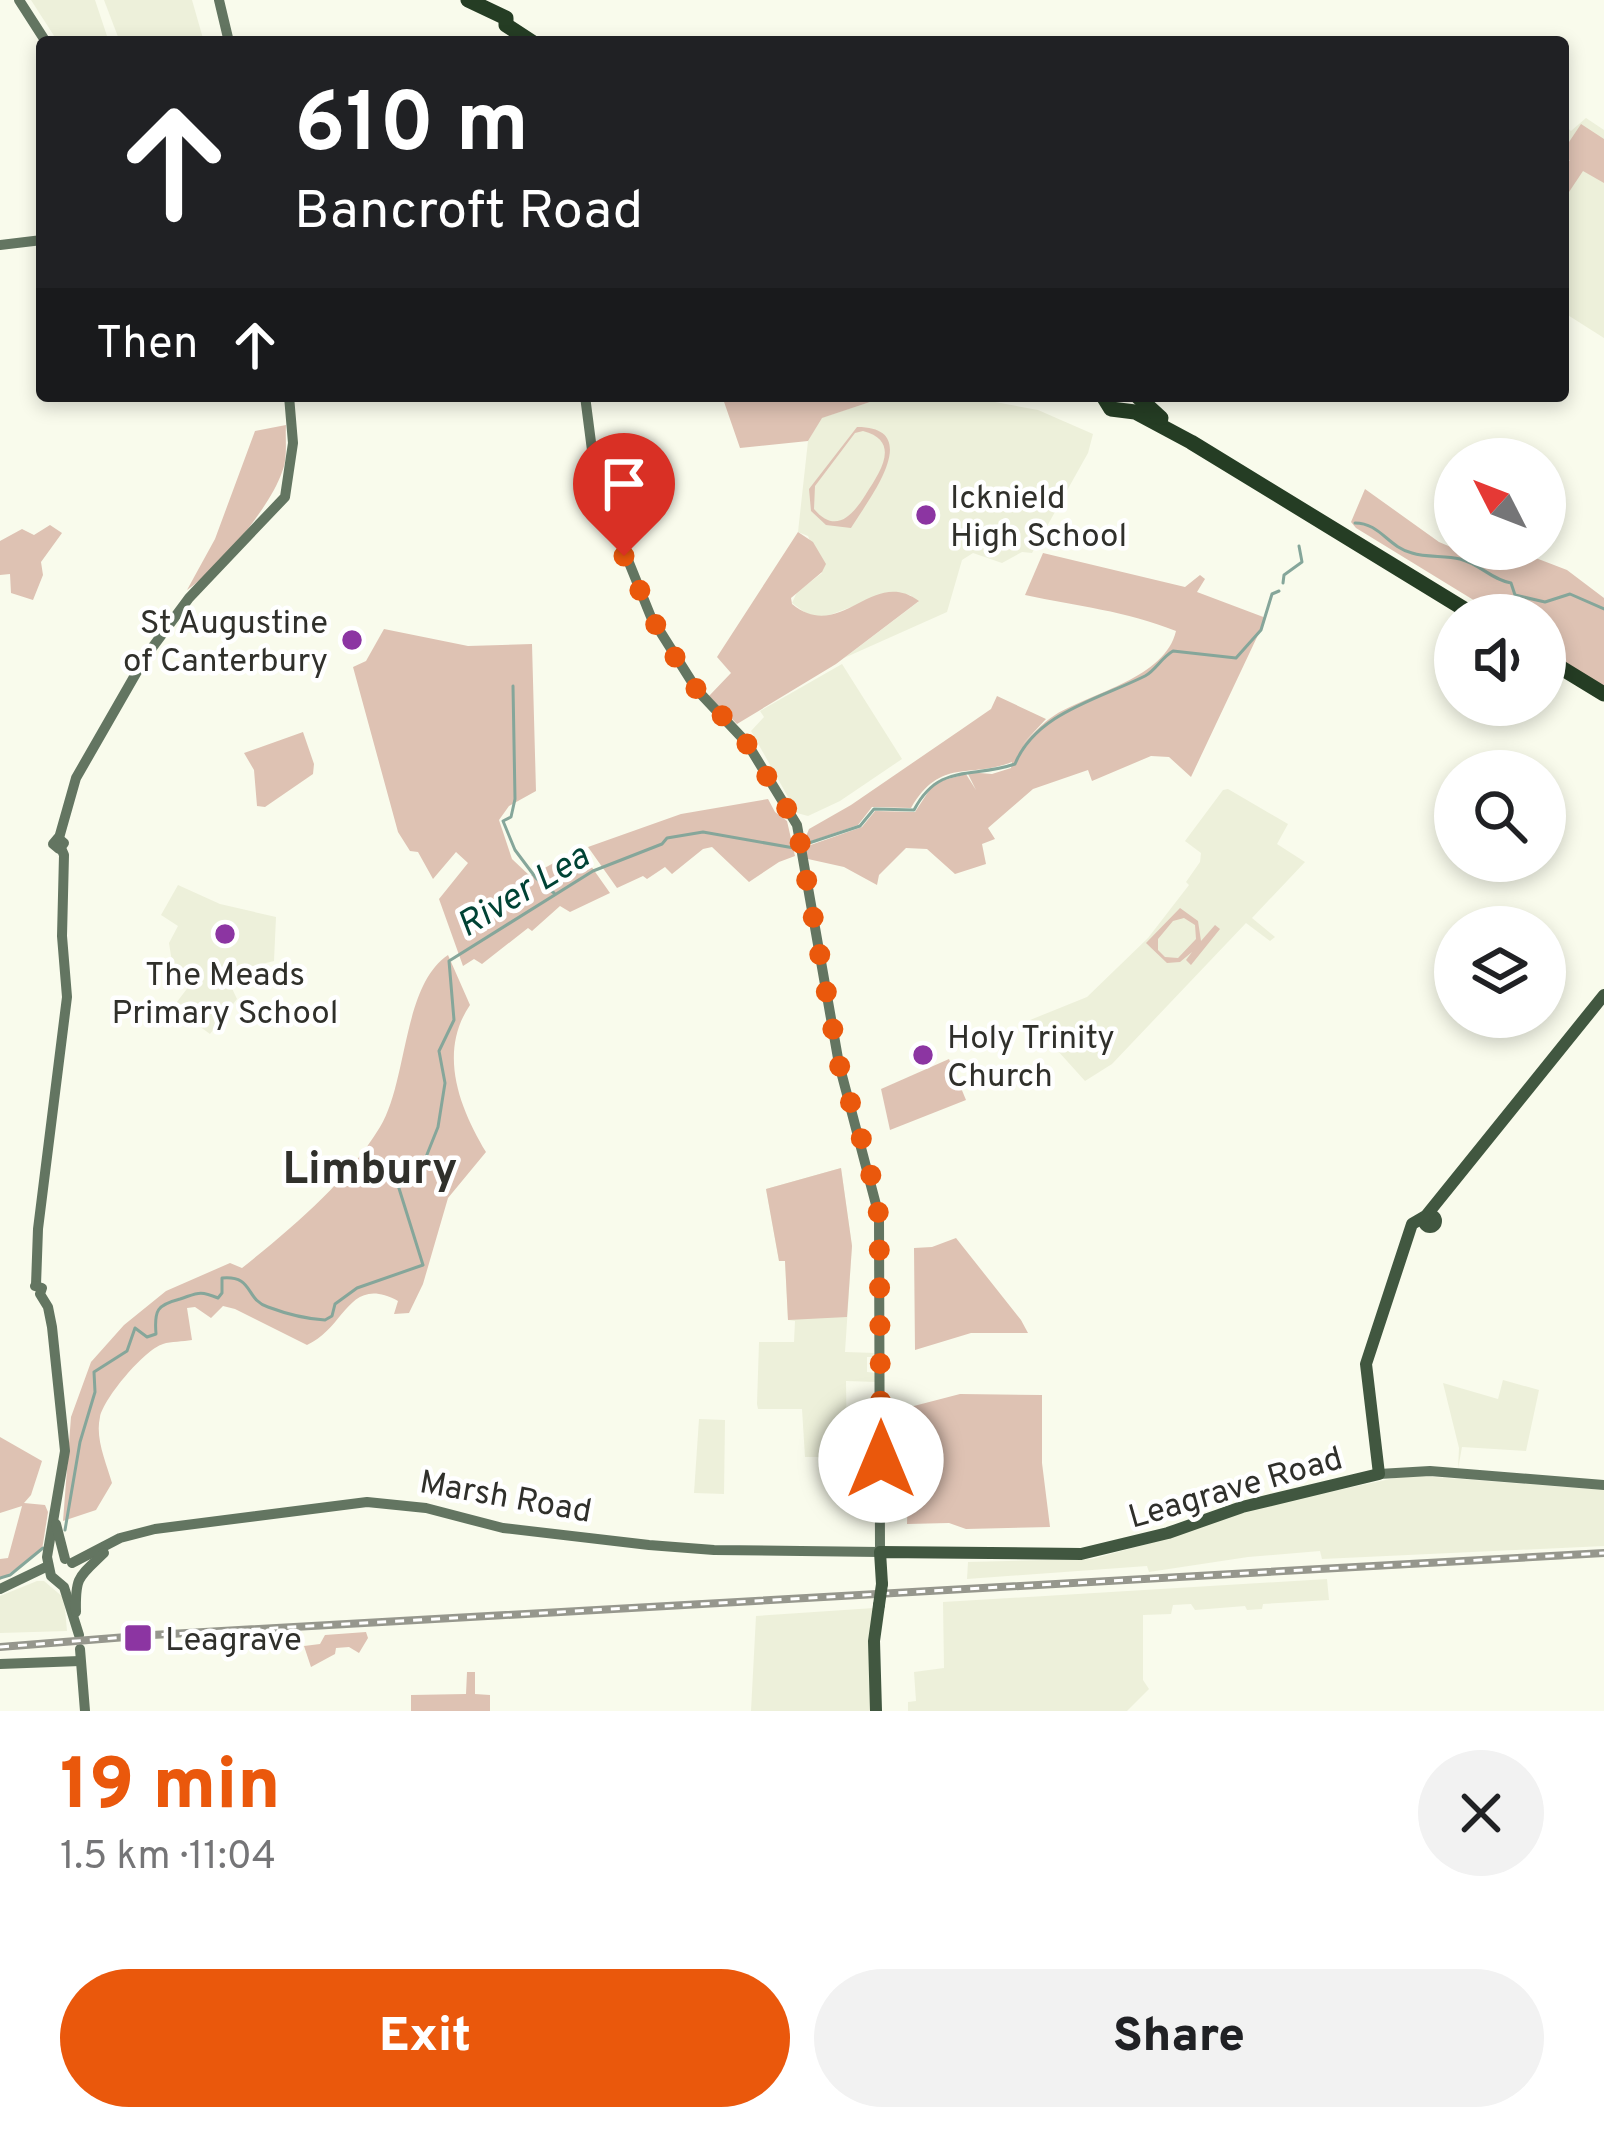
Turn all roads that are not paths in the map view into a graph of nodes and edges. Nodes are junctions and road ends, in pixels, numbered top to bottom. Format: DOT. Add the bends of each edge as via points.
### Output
graph roads {
  1 [pos="19,0"];
  2 [pos="219,0"];
  3 [pos="467,0"];
  4 [pos="42,36"];
  5 [pos="228,36"];
  6 [pos="526,36"];
  7 [pos="36,241"];
  8 [pos="0,245"];
  9 [pos="290,402"];
  10 [pos="586,402"];
  11 [pos="1130,402"];
  12 [pos="1440,594"];
  13 [pos="1566,671"];
  14 [pos="1604,694"];
  15 [pos="1604,995"];
  16 [pos="1378,1474"];
  17 [pos="1604,1485"];
  18 [pos="56,1509"];
  19 [pos="125,1536"];
  20 [pos="880,1552"];
  21 [pos="901,1553"];
  22 [pos="68,1561"];
  23 [pos="50,1569"];
  24 [pos="882,1577"];
  25 [pos="72,1582"];
  26 [pos="0,1589"];
  27 [pos="80,1648"];
  28 [pos="0,1664"];
  29 [pos="85,1711"];
  30 [pos="876,1711"];
  1 -- 4 [label="street"];
  2 -- 5 [label="street"];
  3 -- 6 [label="highway"];
  7 -- 8 [label="street"];
  9 -- 18 [label="street" via="293,442 281,503 189,598 146,656 76,778 60,843 67,997 38,1229 38,1290 48,1306 64,1424"];
  10 -- 20 [label="street" via="600,495 651,617 797,825 839,1064 879,1216"];
  11 -- 12 [label="highway" via="1135,412"];
  13 -- 14 [label="highway"];
  15 -- 16 [label="main road" via="1425,1221 1374,1336 1365,1376"];
  16 -- 17 [label="street, Leagrave Road"];
  16 -- 21 [label="main road, Leagrave Road" via="1081,1554"];
  18 -- 22 [label="street"];
  18 -- 23 [label="street"];
  19 -- 20 [label="street, Marsh Road" via="367,1502 649,1545"];
  19 -- 22 [label="street, Marsh Road"];
  19 -- 25 [label="street"];
  20 -- 21 [label="main road, Leagrave Road"];
  20 -- 24 [label="main road"];
  21 -- 24 [label="main road" via="887,1560"];
  22 -- 23 [label="street, Marsh Road" via="53,1559"];
  22 -- 25 [label="street"];
  23 -- 25 [label="street"];
  23 -- 26 [label="street, Marsh Road"];
  24 -- 30 [label="main road, bridge"];
  25 -- 27 [label="street"];
  27 -- 28 [label="street"];
  27 -- 29 [label="street"];
}
